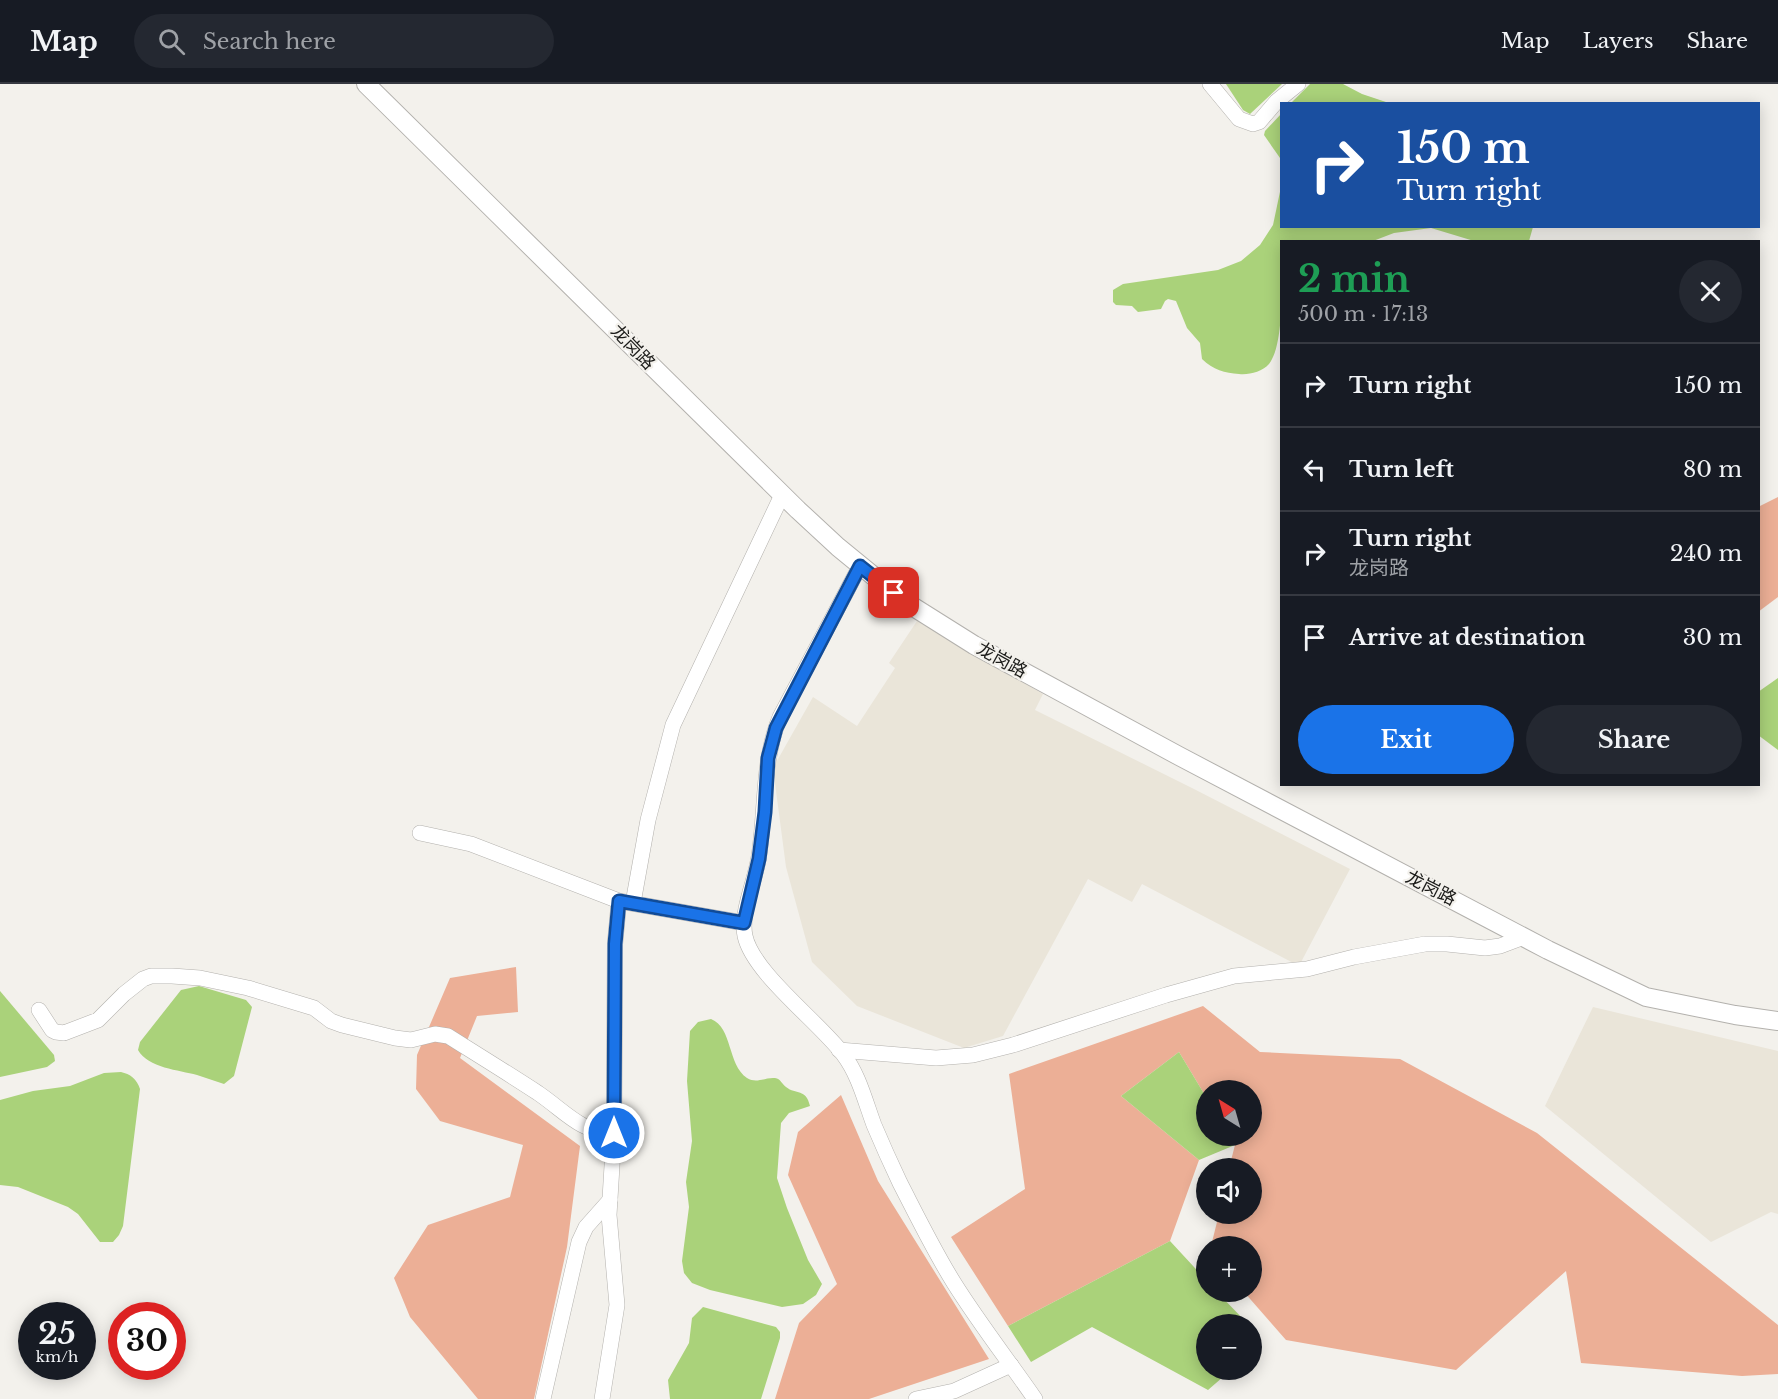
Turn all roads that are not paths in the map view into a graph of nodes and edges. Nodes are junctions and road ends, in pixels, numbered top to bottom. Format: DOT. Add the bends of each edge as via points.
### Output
graph roads {
  1 [pos="366,84"];
  2 [pos="1210,84"];
  3 [pos="1298,84"];
  4 [pos="782,495"];
  5 [pos="860,566"];
  6 [pos="420,833"];
  7 [pos="626,902"];
  8 [pos="744,923"];
  9 [pos="1524,937"];
  10 [pos="39,1010"];
  11 [pos="1778,1021"];
  12 [pos="839,1050"];
  13 [pos="614,1135"];
  14 [pos="610,1200"];
  15 [pos="1011,1365"];
  16 [pos="543,1399"];
  17 [pos="602,1399"];
  18 [pos="916,1399"];
  19 [pos="1035,1399"];
  1 -- 4 [label="main road, 龙岗路"];
  2 -- 3 [label="street" via="1239,119 1253,124"];
  4 -- 5 [label="main road, 龙岗路"];
  4 -- 7 [label="street" via="673,724"];
  5 -- 8 [label="street" via="776,728 768,758 759,859"];
  5 -- 9 [label="main road, 龙岗路" via="904,601 975,645"];
  6 -- 7 [label="street" via="471,844"];
  7 -- 8 [label="street"];
  7 -- 13 [label="street" via="615,944"];
  8 -- 12 [label="street" via="745,936 762,968"];
  9 -- 11 [label="main road, 龙岗路" via="1646,997"];
  9 -- 12 [label="street" via="1485,948 1413,945 1307,969 1234,976 974,1055 936,1058"];
  10 -- 13 [label="street" via="52,1030 64,1033 95,1022 132,986 152,976 200,978 248,987 314,1008 342,1025 405,1040 435,1034 448,1036 584,1127"];
  12 -- 15 [label="street" via="857,1078 874,1125 916,1213 954,1282"];
  13 -- 14 [label="street"];
  14 -- 16 [label="street" via="579,1242"];
  14 -- 17 [label="street" via="617,1305"];
  15 -- 18 [label="street" via="954,1391"];
  15 -- 19 [label="street"];
}
